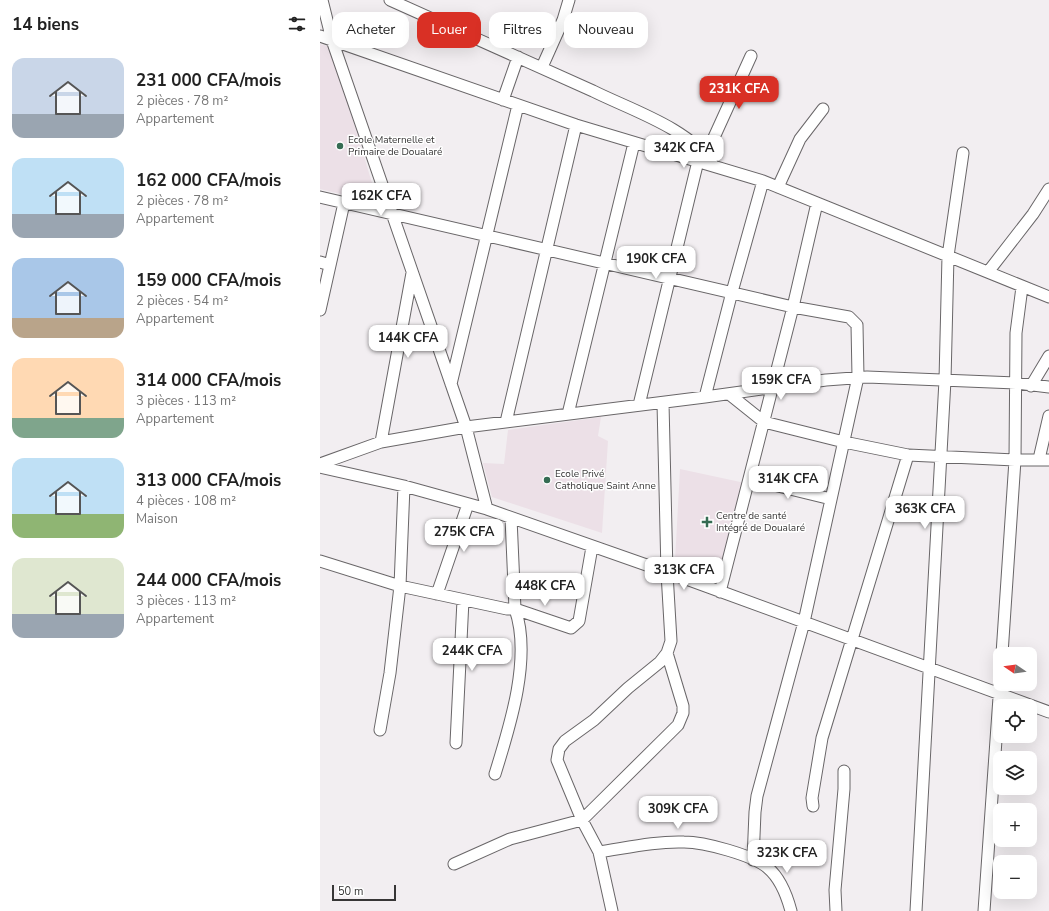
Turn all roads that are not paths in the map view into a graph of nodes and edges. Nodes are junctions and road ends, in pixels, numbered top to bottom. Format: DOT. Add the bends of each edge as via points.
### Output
graph roads {
  1 [pos="322,0"];
  2 [pos="390,0"];
  3 [pos="569,0"];
  4 [pos="320,36"];
  5 [pos="332,40"];
  6 [pos="335,48"];
  7 [pos="355,48"];
  8 [pos="751,56"];
  9 [pos="518,57"];
  10 [pos="542,67"];
  11 [pos="503,100"];
  12 [pos="518,105"];
  13 [pos="823,109"];
  14 [pos="576,125"];
  15 [pos="634,143"];
  16 [pos="963,153"];
  17 [pos="702,158"];
  18 [pos="763,181"];
  19 [pos="778,187"];
  20 [pos="1049,190"];
  21 [pos="320,197"];
  22 [pos="344,203"];
  23 [pos="817,203"];
  24 [pos="392,214"];
  25 [pos="487,235"];
  26 [pos="548,250"];
  27 [pos="948,256"];
  28 [pos="605,262"];
  29 [pos="325,263"];
  30 [pos="988,272"];
  31 [pos="412,273"];
  32 [pos="669,277"];
  33 [pos="1022,287"];
  34 [pos="732,292"];
  35 [pos="1049,297"];
  36 [pos="793,307"];
  37 [pos="320,310"];
  38 [pos="1049,356"];
  39 [pos="858,377"];
  40 [pos="945,380"];
  41 [pos="1016,383"];
  42 [pos="451,384"];
  43 [pos="1031,386"];
  44 [pos="772,388"];
  45 [pos="1049,388"];
  46 [pos="729,394"];
  47 [pos="705,398"];
  48 [pos="663,402"];
  49 [pos="639,405"];
  50 [pos="568,414"];
  51 [pos="1049,416"];
  52 [pos="506,422"];
  53 [pos="764,422"];
  54 [pos="466,427"];
  55 [pos="381,442"];
  56 [pos="844,442"];
  57 [pos="908,455"];
  58 [pos="941,457"];
  59 [pos="1044,459"];
  60 [pos="1015,460"];
  61 [pos="320,465"];
  62 [pos="749,479"];
  63 [pos="404,486"];
  64 [pos="831,500"];
  65 [pos="468,504"];
  66 [pos="487,509"];
  67 [pos="511,518"];
  68 [pos="592,547"];
  69 [pos="320,561"];
  70 [pos="667,572"];
  71 [pos="400,586"];
  72 [pos="720,592"];
  73 [pos="437,594"];
  74 [pos="463,600"];
  75 [pos="515,609"];
  76 [pos="804,622"];
  77 [pos="851,641"];
  78 [pos="1002,647"];
  79 [pos="667,653"];
  80 [pos="929,668"];
  81 [pos="993,687"];
  82 [pos="1000,691"];
  83 [pos="1004,691"];
  84 [pos="1049,712"];
  85 [pos="380,730"];
  86 [pos="456,744"];
  87 [pos="844,771"];
  88 [pos="495,774"];
  89 [pos="813,806"];
  90 [pos="582,820"];
  91 [pos="598,852"];
  92 [pos="753,860"];
  93 [pos="454,864"];
  94 [pos="612,911"];
  95 [pos="791,911"];
  96 [pos="836,911"];
  97 [pos="916,911"];
  98 [pos="984,911"];
  1 -- 5 [label="street"];
  2 -- 9 [label="street"];
  3 -- 10 [label="street"];
  4 -- 5 [label="street"];
  6 -- 24 [label="street"];
  7 -- 11 [label="street"];
  8 -- 17 [label="street"];
  9 -- 10 [label="street"];
  9 -- 11 [label="street"];
  10 -- 17 [label="street" via="663,124 690,140"];
  11 -- 12 [label="street"];
  12 -- 14 [label="street"];
  12 -- 25 [label="street"];
  13 -- 19 [label="street" via="800,139"];
  14 -- 15 [label="street"];
  14 -- 26 [label="street"];
  15 -- 17 [label="street"];
  15 -- 28 [label="street"];
  16 -- 27 [label="street"];
  17 -- 18 [label="street" via="713,165"];
  17 -- 32 [label="street"];
  18 -- 19 [label="street"];
  18 -- 34 [label="street"];
  19 -- 23 [label="street"];
  20 -- 30 [label="street"];
  21 -- 22 [label="street"];
  22 -- 24 [label="street"];
  22 -- 29 [label="street"];
  23 -- 27 [label="street"];
  23 -- 36 [label="street"];
  24 -- 25 [label="street"];
  24 -- 31 [label="street"];
  25 -- 26 [label="street"];
  25 -- 42 [label="street"];
  26 -- 28 [label="street"];
  26 -- 52 [label="street"];
  27 -- 30 [label="street"];
  27 -- 40 [label="street"];
  28 -- 32 [label="street"];
  28 -- 50 [label="street"];
  29 -- 37 [label="street"];
  30 -- 33 [label="street"];
  31 -- 42 [label="street"];
  31 -- 55 [label="street"];
  32 -- 34 [label="street"];
  32 -- 49 [label="street"];
  33 -- 35 [label="street"];
  33 -- 41 [label="street" via="1016,333"];
  34 -- 36 [label="street"];
  34 -- 47 [label="street"];
  36 -- 39 [label="street" via="854,320 857,325"];
  36 -- 44 [label="street"];
  38 -- 43 [label="street"];
  39 -- 40 [label="street"];
  39 -- 44 [label="street"];
  39 -- 56 [label="street"];
  40 -- 41 [label="street"];
  40 -- 58 [label="street"];
  41 -- 43 [label="street"];
  41 -- 60 [label="street"];
  42 -- 54 [label="street"];
  43 -- 45 [label="street"];
  44 -- 46 [label="street"];
  44 -- 53 [label="street"];
  46 -- 47 [label="street"];
  46 -- 53 [label="street"];
  47 -- 48 [label="street"];
  48 -- 49 [label="street"];
  48 -- 70 [label="street"];
  49 -- 50 [label="street"];
  50 -- 52 [label="street"];
  51 -- 59 [label="street"];
  52 -- 54 [label="street"];
  53 -- 56 [label="street"];
  53 -- 62 [label="street"];
  54 -- 55 [label="street"];
  54 -- 66 [label="street"];
  55 -- 61 [label="street"];
  56 -- 57 [label="street"];
  56 -- 64 [label="street"];
  57 -- 58 [label="street"];
  57 -- 77 [label="street"];
  58 -- 60 [label="street"];
  58 -- 80 [label="street"];
  59 -- 60 [label="street"];
  60 -- 78 [label="street"];
  61 -- 63 [label="street"];
  62 -- 64 [label="street"];
  62 -- 72 [label="street"];
  63 -- 65 [label="street"];
  63 -- 71 [label="street"];
  64 -- 76 [label="street"];
  65 -- 66 [label="street"];
  65 -- 73 [label="street"];
  66 -- 67 [label="street"];
  67 -- 68 [label="street"];
  67 -- 75 [label="street"];
  68 -- 70 [label="street"];
  68 -- 75 [label="street" via="576,626 571,628"];
  69 -- 71 [label="street"];
  70 -- 72 [label="street"];
  70 -- 79 [label="street" via="671,641"];
  71 -- 73 [label="street"];
  71 -- 85 [label="street" via="390,673"];
  72 -- 76 [label="street"];
  73 -- 74 [label="street"];
  74 -- 75 [label="street"];
  74 -- 86 [label="street"];
  75 -- 88 [label="street" via="521,635 520,673"];
  76 -- 77 [label="street"];
  76 -- 92 [label="street" via="757,796"];
  77 -- 80 [label="street"];
  77 -- 89 [label="street" via="822,738 812,798"];
  79 -- 90 [label="street" via="683,706 678,725"];
  79 -- 90 [label="street" via="660,662 594,720 565,741 559,749 557,760"];
  80 -- 81 [label="street"];
  80 -- 97 [label="street"];
  82 -- 98 [label="street"];
  83 -- 84 [label="street"];
  87 -- 96 [label="street" via="835,890"];
  90 -- 91 [label="street"];
  90 -- 93 [label="street" via="510,839"];
  91 -- 92 [label="street" via="651,843 684,842 717,847"];
  91 -- 94 [label="street"];
  92 -- 95 [label="street" via="768,868 779,882"];
}
